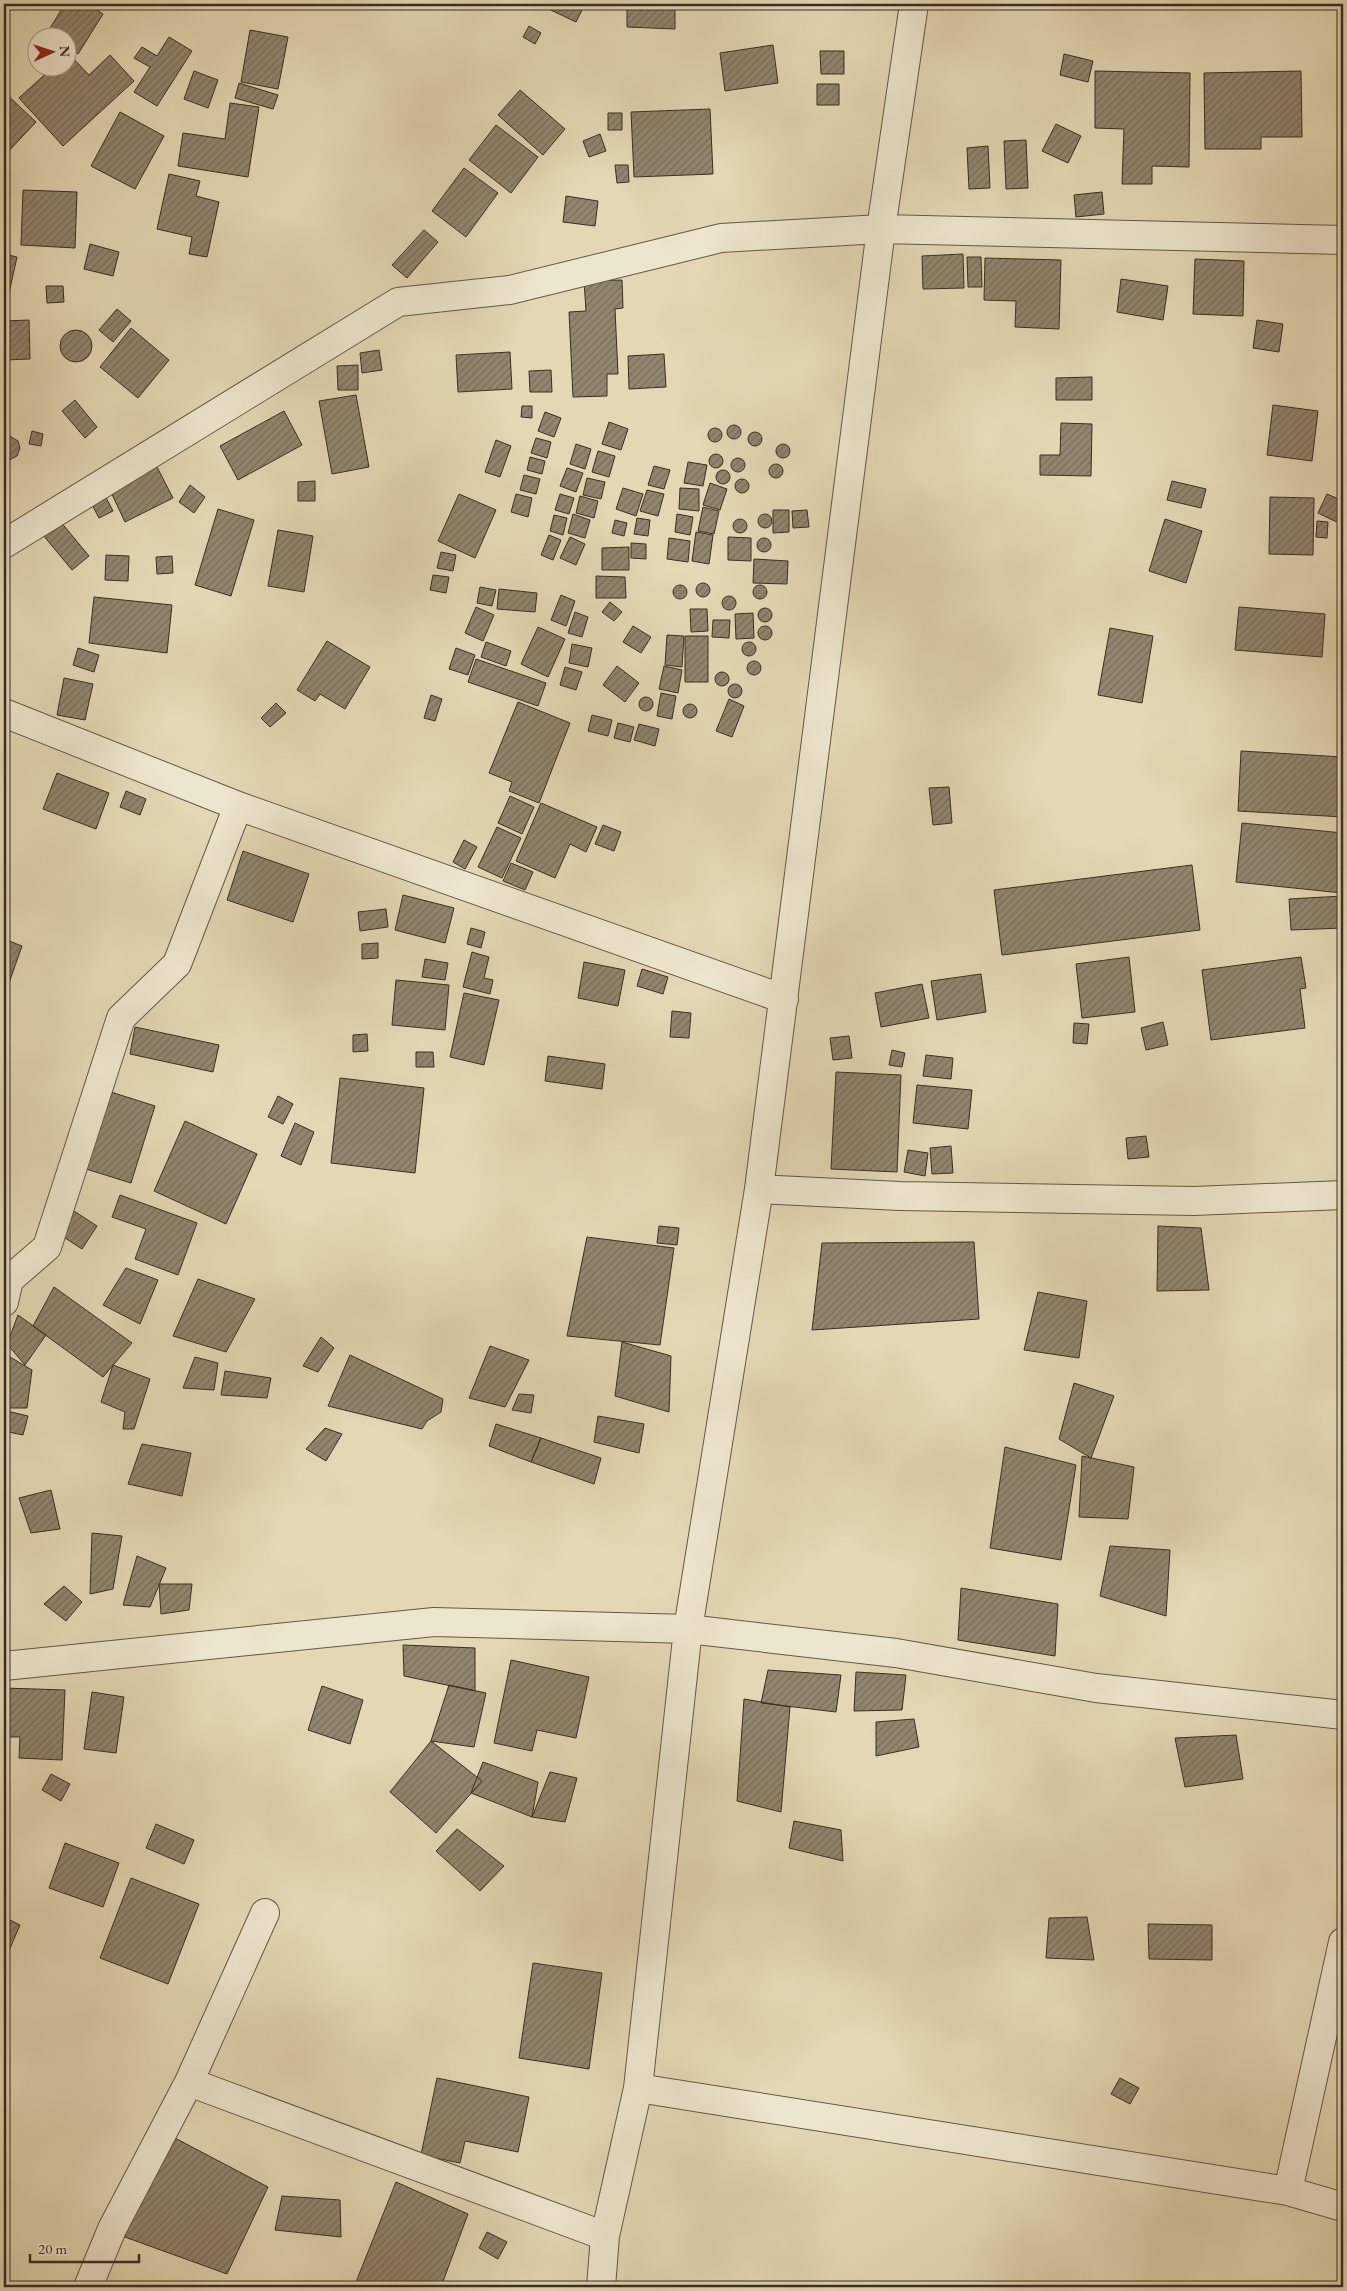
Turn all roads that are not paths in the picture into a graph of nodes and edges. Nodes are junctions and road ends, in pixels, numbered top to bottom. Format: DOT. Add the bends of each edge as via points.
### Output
graph roads {
  1 [pos="914,4"];
  2 [pos="881,229"];
  3 [pos="1343,240"];
  4 [pos="4,544"];
  5 [pos="4,712"];
  6 [pos="238,806"];
  7 [pos="784,999"];
  8 [pos="759,1189"];
  9 [pos="1343,1195"];
  10 [pos="4,1302"];
  11 [pos="688,1629"];
  12 [pos="4,1666"];
  13 [pos="1343,1714"];
  14 [pos="265,1913"];
  15 [pos="1343,1942"];
  16 [pos="190,2082"];
  17 [pos="638,2088"];
  18 [pos="1288,2191"];
  19 [pos="1343,2207"];
  20 [pos="605,2236"];
  21 [pos="88,2287"];
  22 [pos="601,2287"];
  1 -- 2 [label="street"];
  2 -- 3 [label="street"];
  2 -- 4 [label="street" via="721,238 510,290 398,302"];
  2 -- 7 [label="street"];
  5 -- 6 [label="street"];
  6 -- 7 [label="street"];
  6 -- 10 [label="street" via="177,964 120,1018 47,1247 9,1280"];
  7 -- 8 [label="street"];
  8 -- 9 [label="street" via="900,1196 1194,1201"];
  8 -- 11 [label="street"];
  11 -- 12 [label="street" via="434,1622"];
  11 -- 13 [label="street" via="896,1653 1096,1688"];
  11 -- 17 [label="street"];
  14 -- 16 [label="street"];
  15 -- 18 [label="street"];
  16 -- 20 [label="street"];
  16 -- 21 [label="street" via="112,2229"];
  17 -- 18 [label="street"];
  17 -- 20 [label="street"];
  18 -- 19 [label="street"];
  20 -- 22 [label="street"];
}
